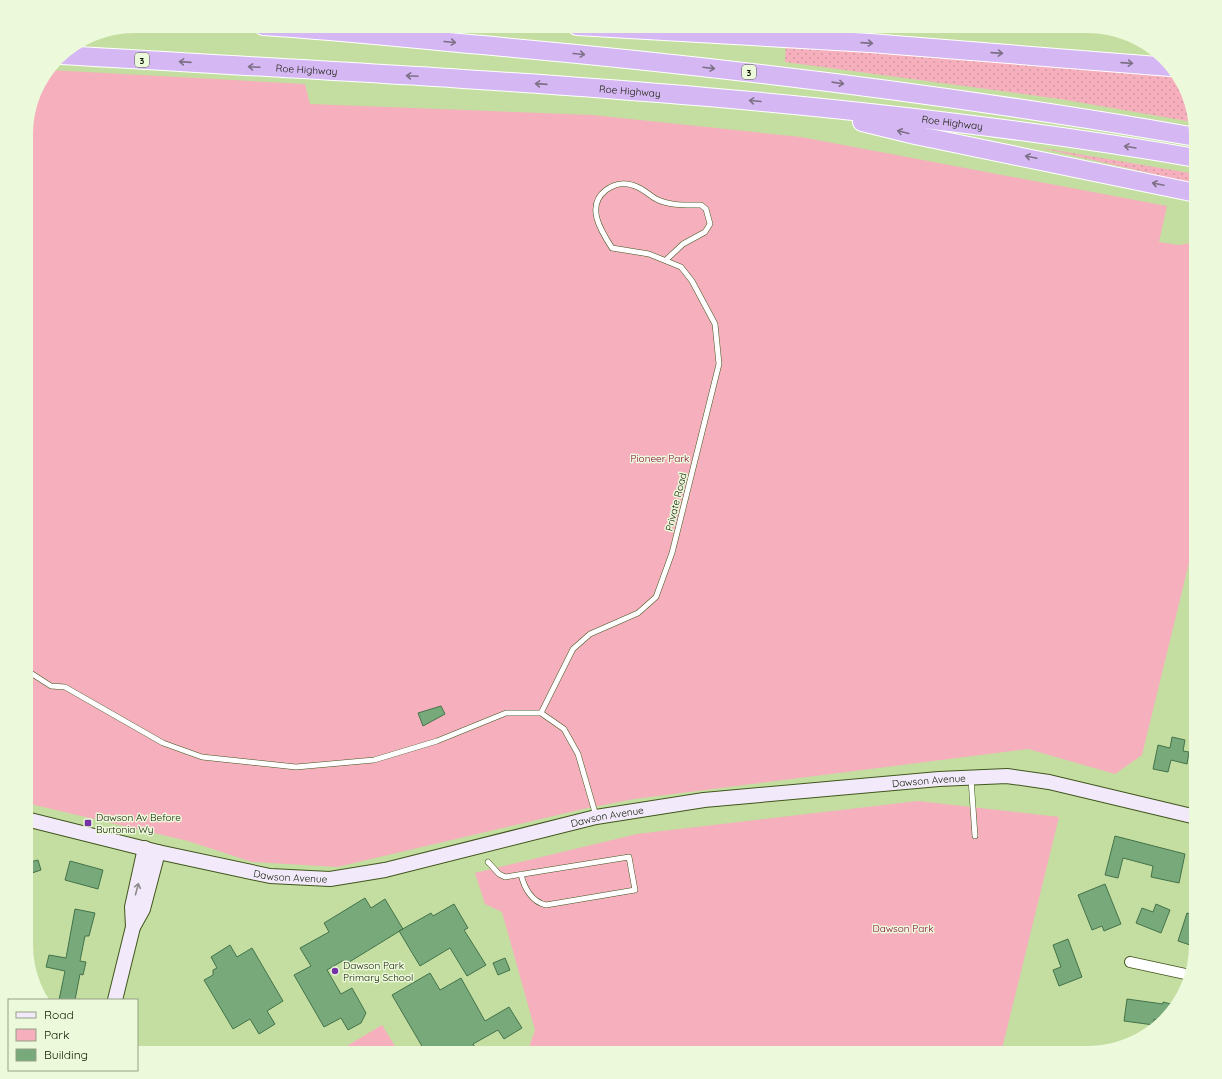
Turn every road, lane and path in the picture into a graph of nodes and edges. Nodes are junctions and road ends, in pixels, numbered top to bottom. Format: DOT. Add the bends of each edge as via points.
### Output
graph roads {
  1 [pos="354,33"];
  2 [pos="694,33"];
  3 [pos="71,56"];
  4 [pos="1162,66"];
  5 [pos="794,104"];
  6 [pos="1189,136"];
  7 [pos="1189,157"];
  8 [pos="1189,191"];
  9 [pos="666,260"];
  10 [pos="33,674"];
  11 [pos="541,713"];
  12 [pos="970,778"];
  13 [pos="1189,815"];
  14 [pos="596,817"];
  15 [pos="33,821"];
  16 [pos="975,836"];
  17 [pos="152,850"];
  18 [pos="488,862"];
  19 [pos="521,874"];
  20 [pos="1130,962"];
  21 [pos="1185,974"];
  22 [pos="115,999"];
  1 -- 6 [label="highway, 3, one-way" via="626,58 798,78 968,101"];
  2 -- 4 [label="highway, one-way"];
  5 -- 3 [label="highway, Roe Highway / 3, one-way" via="526,83"];
  7 -- 5 [label="highway, Roe Highway / 3, one-way" via="958,123"];
  8 -- 5 [label="highway, one-way" via="915,135"];
  9 -- 9 [label="lane, Private Road" via="649,254 612,248 599,226 596,214 596,202 601,194 612,185 621,183 633,185 670,204 701,205 706,209 710,224 705,232 683,244"];
  9 -- 11 [label="lane, Private Road" via="681,268 692,282 715,324 719,364 672,553 656,596 638,613 590,634 573,649"];
  10 -- 11 [label="lane" via="51,686 65,687 163,743 202,757 296,767 374,760 437,740 506,713"];
  11 -- 14 [label="lane" via="564,729 578,754"];
  12 -- 13 [label="main road, Dawson Avenue" via="1007,776 1049,782"];
  12 -- 14 [label="main road, Dawson Avenue" via="704,800"];
  12 -- 16 [label="lane"];
  14 -- 17 [label="main road, Dawson Avenue" via="385,870 330,879 270,876"];
  15 -- 17 [label="main road, Dawson Avenue"];
  17 -- 22 [label="main road" via="143,909 133,927"];
  18 -- 19 [label="lane" via="505,877"];
  19 -- 19 [label="lane" via="628,857 634,890 546,905 531,897"];
  20 -- 21 [label="street"];
}
